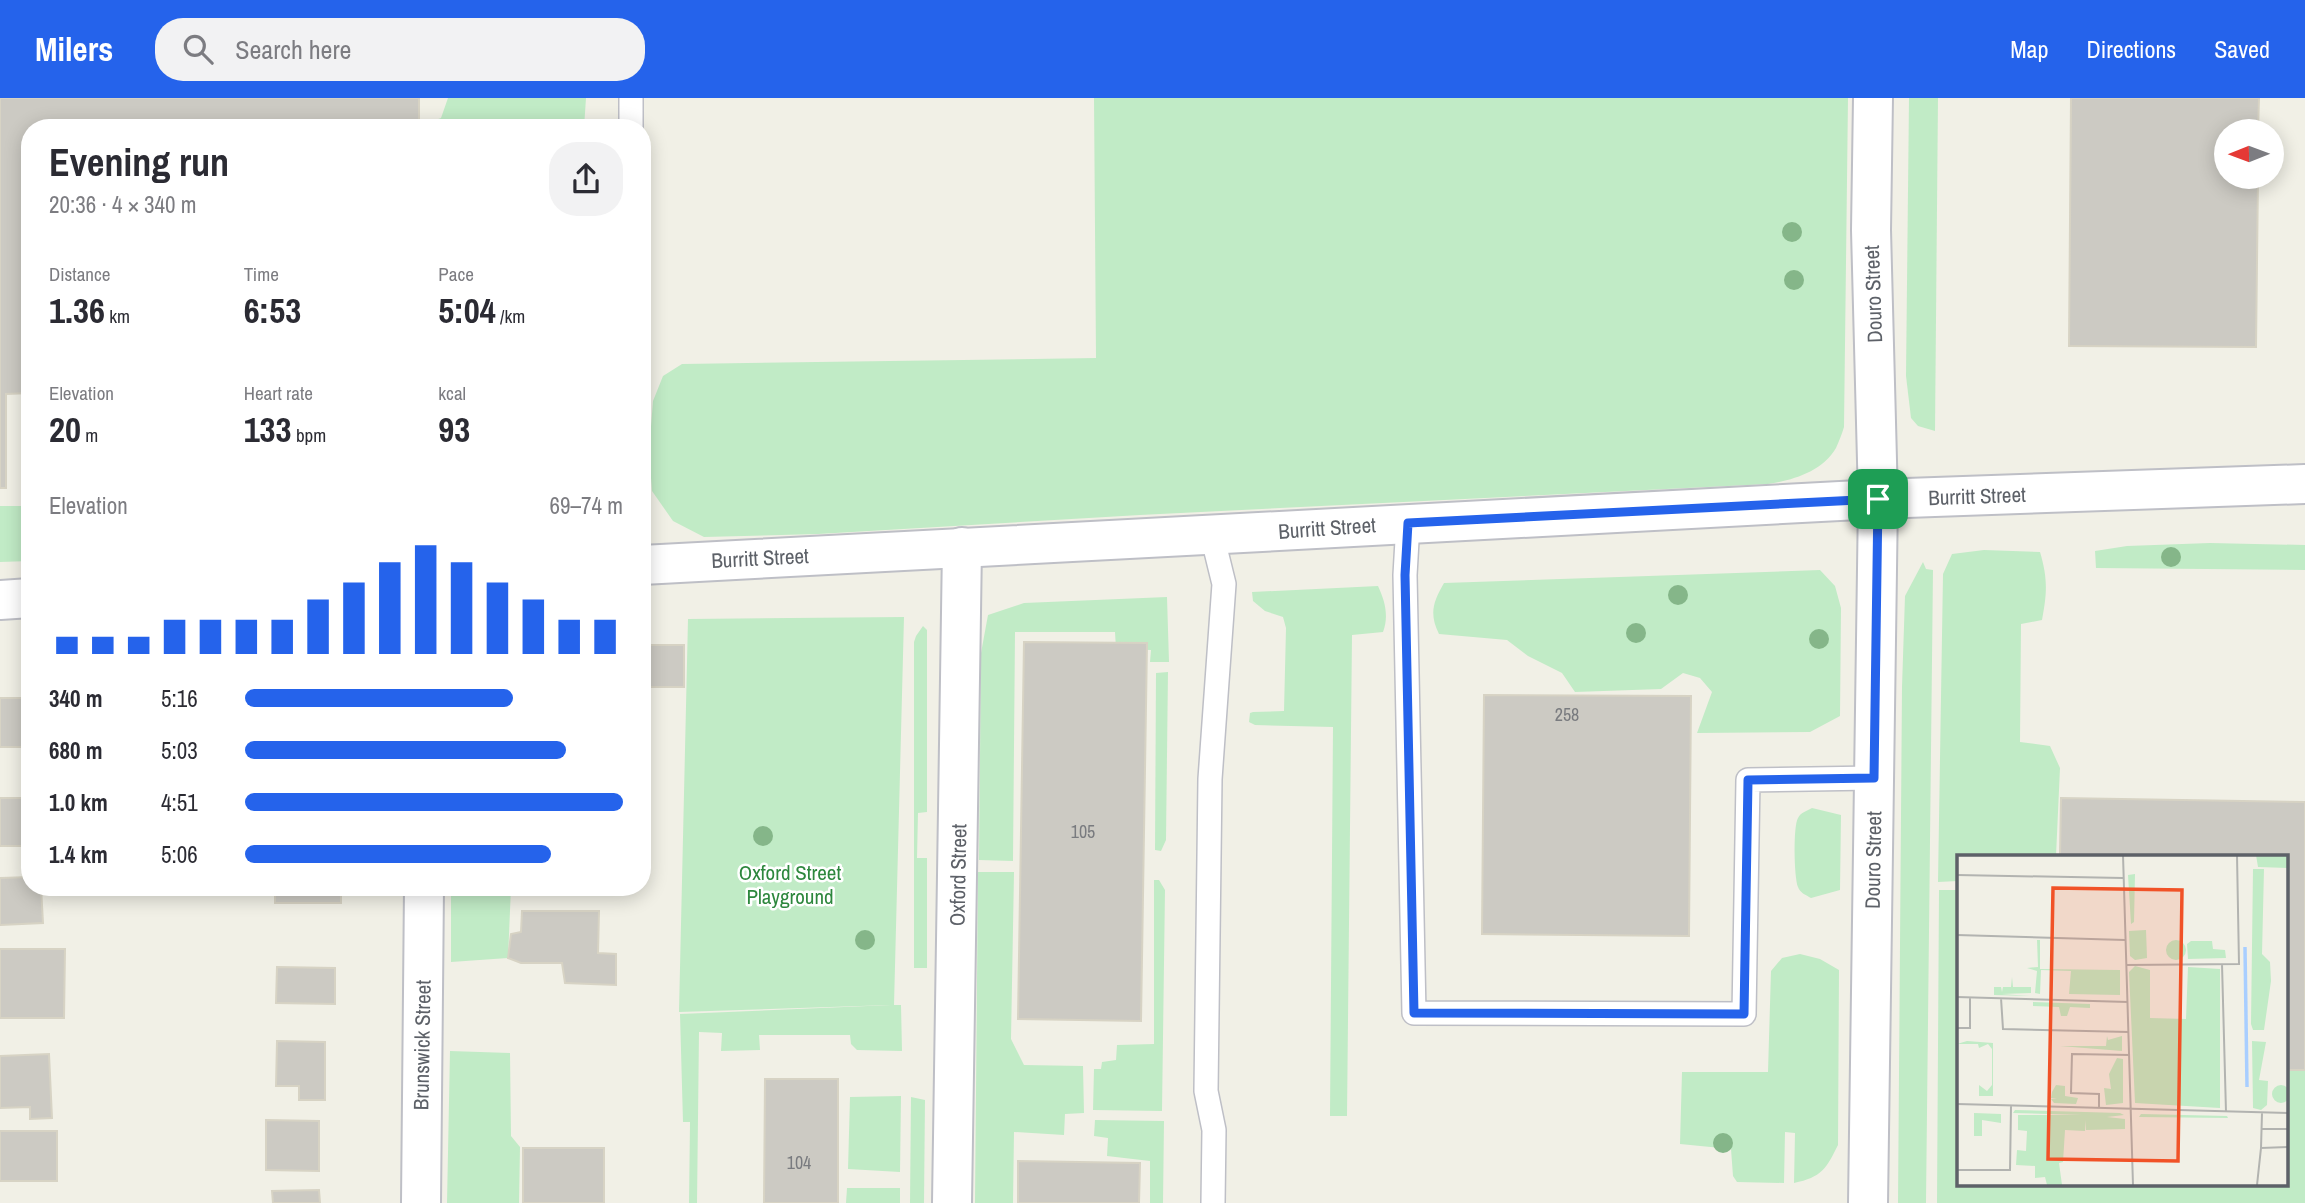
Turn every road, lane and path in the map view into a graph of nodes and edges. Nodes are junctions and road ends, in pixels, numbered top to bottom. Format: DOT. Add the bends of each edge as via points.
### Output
graph roads {
  1 [pos="631,98"];
  2 [pos="1873,98"];
  3 [pos="631,119"];
  4 [pos="2305,484"];
  5 [pos="1878,499"];
  6 [pos="1408,523"];
  7 [pos="1212,535"];
  8 [pos="962,547"];
  9 [pos="651,564"];
  10 [pos="21,599"];
  11 [pos="0,600"];
  12 [pos="1874,778"];
  13 [pos="424,896"];
  14 [pos="421,1203"];
  15 [pos="952,1203"];
  16 [pos="1213,1203"];
  17 [pos="1868,1203"];
  1 -- 3 [label="lane"];
  2 -- 5 [label="street, Douro Street" via="1871,230"];
  4 -- 5 [label="street, Burritt Street"];
  5 -- 6 [label="street, Burritt Street"];
  5 -- 12 [label="street, Douro Street"];
  6 -- 7 [label="street, Burritt Street"];
  6 -- 12 [label="lane" via="1405,575 1414,1013 1744,1014 1748,780"];
  7 -- 8 [label="street, Burritt Street"];
  7 -- 16 [label="lane" via="1224,584 1210,779 1206,1091 1214,1130"];
  8 -- 9 [label="street, Burritt Street"];
  8 -- 15 [label="street, Oxford Street"];
  10 -- 11 [label="street"];
  12 -- 17 [label="street, Douro Street"];
  13 -- 14 [label="street, Brunswick Street"];
}
